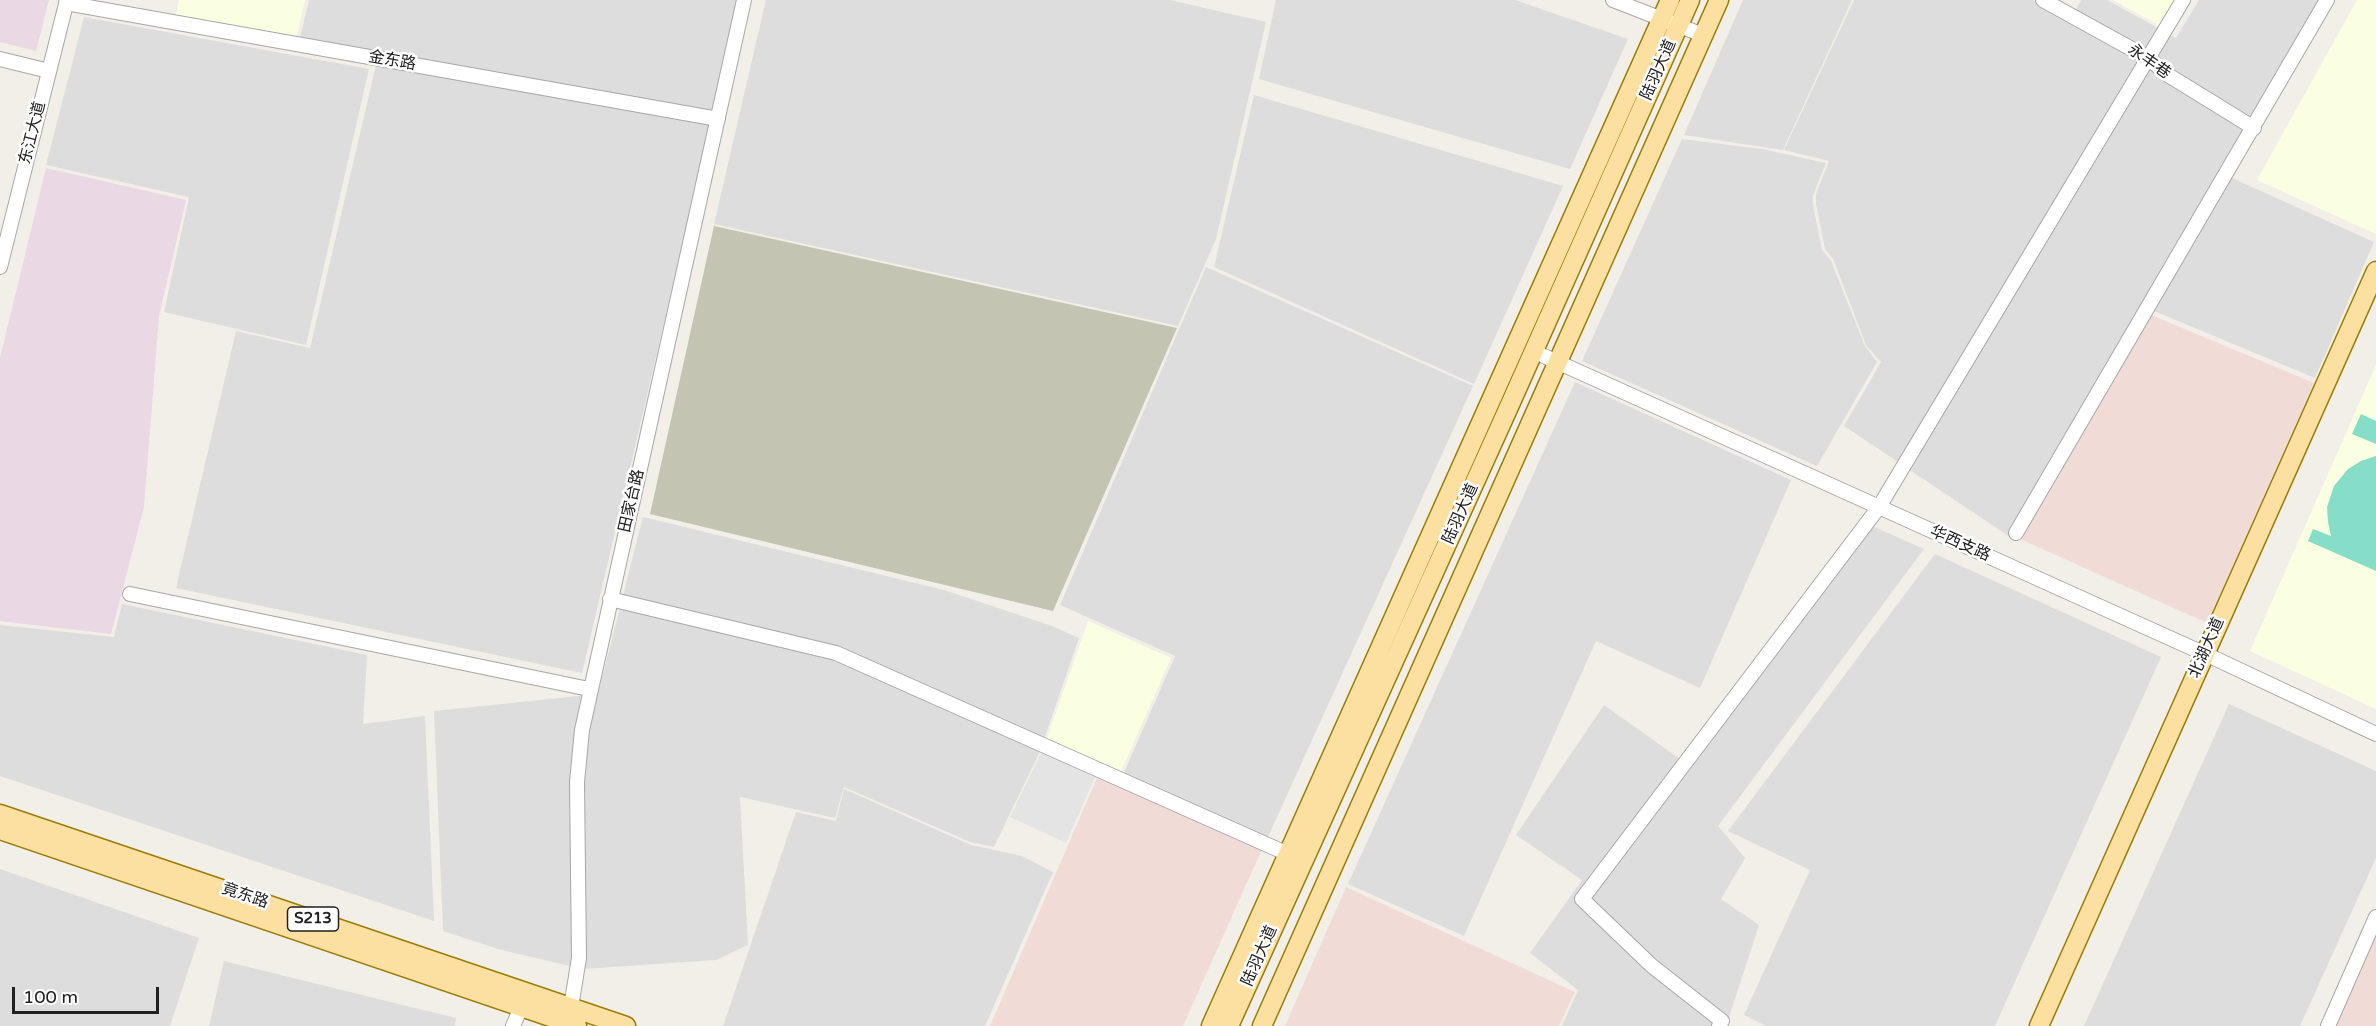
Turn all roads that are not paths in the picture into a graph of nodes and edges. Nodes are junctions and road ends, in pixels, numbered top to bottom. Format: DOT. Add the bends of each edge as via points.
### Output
graph roads {
  1 [pos="744,0"];
  2 [pos="1613,0"];
  3 [pos="1670,0"];
  4 [pos="1690,0"];
  5 [pos="1700,0"];
  6 [pos="1719,0"];
  7 [pos="2043,0"];
  8 [pos="2183,0"];
  9 [pos="2327,0"];
  10 [pos="66,2"];
  11 [pos="1683,27"];
  12 [pos="2148,58"];
  13 [pos="0,59"];
  14 [pos="49,71"];
  15 [pos="718,119"];
  16 [pos="2254,128"];
  17 [pos="0,267"];
  18 [pos="2376,271"];
  19 [pos="2376,297"];
  20 [pos="1551,359"];
  21 [pos="1879,507"];
  22 [pos="2016,533"];
  23 [pos="130,594"];
  24 [pos="610,598"];
  25 [pos="2209,656"];
  26 [pos="589,689"];
  27 [pos="2376,734"];
  28 [pos="0,814"];
  29 [pos="0,830"];
  30 [pos="1288,854"];
  31 [pos="2376,917"];
  32 [pos="524,1000"];
  33 [pos="571,1007"];
  34 [pos="513,1026"];
  35 [pos="577,1026"];
  36 [pos="626,1026"];
  37 [pos="1211,1026"];
  38 [pos="1229,1026"];
  39 [pos="1242,1026"];
  40 [pos="1262,1026"];
  41 [pos="1719,1026"];
  42 [pos="2039,1026"];
  43 [pos="2050,1026"];
  44 [pos="2328,1026"];
  1 -- 15 [label="street, 田家台路"];
  2 -- 11 [label="street"];
  3 -- 11 [label="main road"];
  4 -- 11 [label="main road, 陆羽大道"];
  5 -- 11 [label="main road, 陆羽大道"];
  6 -- 11 [label="main road"];
  7 -- 12 [label="street, 永丰巷"];
  8 -- 12 [label="street"];
  9 -- 16 [label="street"];
  10 -- 14 [label="street, 东江大道"];
  10 -- 15 [label="street, 金东路"];
  11 -- 20 [label="main road"];
  11 -- 30 [label="main road"];
  11 -- 38 [label="main road, 陆羽大道"];
  12 -- 16 [label="street, 永丰巷" via="2168,75"];
  12 -- 21 [label="street"];
  13 -- 14 [label="street"];
  14 -- 17 [label="street, 东江大道"];
  15 -- 24 [label="street, 田家台路"];
  16 -- 22 [label="street"];
  18 -- 25 [label="main road, 北湖大道"];
  19 -- 25 [label="main road, 北湖大道"];
  20 -- 21 [label="street, 华西支路"];
  20 -- 39 [label="main road, 陆羽大道"];
  20 -- 40 [label="main road"];
  21 -- 25 [label="street, 华西支路"];
  21 -- 41 [label="street" via="1582,899 1652,966 1722,1021"];
  23 -- 26 [label="street"];
  24 -- 26 [label="street, 田家台路"];
  24 -- 30 [label="street" via="837,653"];
  25 -- 27 [label="street, 华西支路"];
  25 -- 42 [label="main road, 北湖大道"];
  25 -- 43 [label="main road, 北湖大道"];
  26 -- 33 [label="street, 田家台路" via="579,755 579,958"];
  28 -- 32 [label="main road, 竟东路 / S213"];
  29 -- 32 [label="main road, 竟东路 / S213"];
  30 -- 37 [label="main road"];
  31 -- 44 [label="street"];
  32 -- 33 [label="main road, 竟东路 / S213"];
  32 -- 34 [label="street"];
  32 -- 35 [label="main road, 竟东路 / S213"];
  33 -- 36 [label="main road, 竟东路 / S213"];
}
